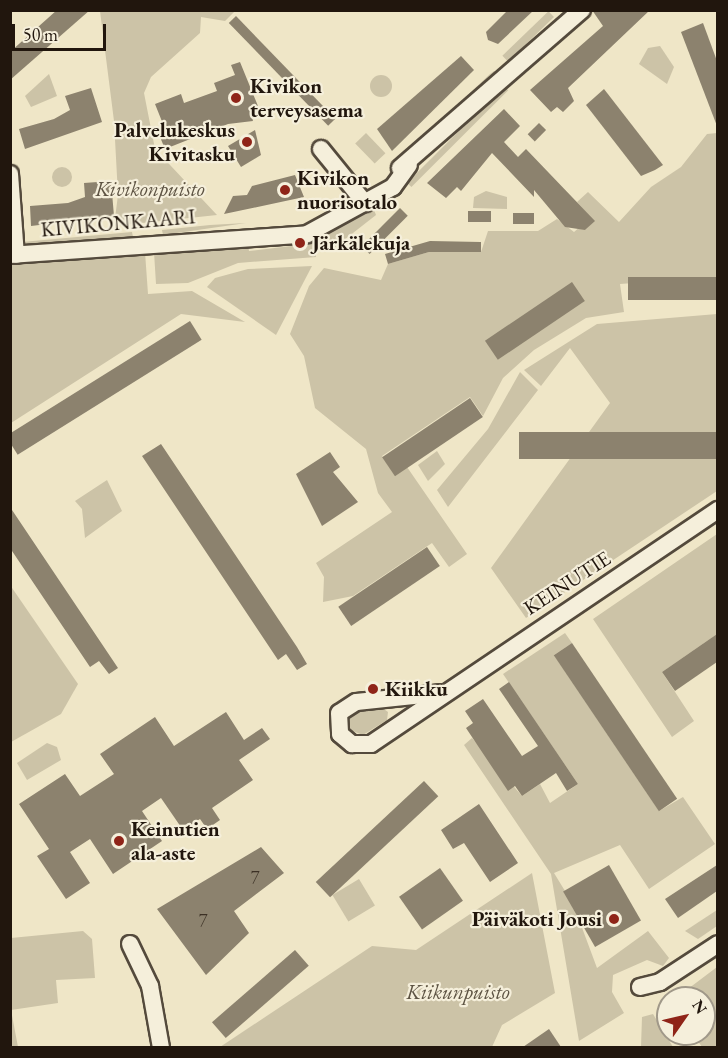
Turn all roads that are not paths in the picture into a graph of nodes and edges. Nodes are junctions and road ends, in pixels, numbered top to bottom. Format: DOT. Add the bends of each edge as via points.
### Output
graph roads {
  1 [pos="567,10"];
  2 [pos="582,10"];
  3 [pos="549,34"];
  4 [pos="321,149"];
  5 [pos="10,174"];
  6 [pos="365,203"];
  7 [pos="13,255"];
  8 [pos="717,510"];
  9 [pos="442,693"];
  10 [pos="130,944"];
  11 [pos="717,944"];
  12 [pos="640,987"];
  13 [pos="161,1047"];
  1 -- 3 [label="street, KIVIKONKAARI"];
  2 -- 3 [label="street, KIVIKONKAARI"];
  3 -- 6 [label="street, KIVIKONKAARI" via="410,165 399,182"];
  4 -- 6 [label="street"];
  5 -- 7 [label="street"];
  6 -- 7 [label="street, KIVIKONKAARI" via="307,234"];
  8 -- 9 [label="street, KEINUTIE"];
  9 -- 9 [label="street, KEINUTIE" via="356,702 339,713 340,734 352,744 371,744"];
  10 -- 13 [label="street" via="150,986"];
  11 -- 12 [label="street" via="660,982"];
}
